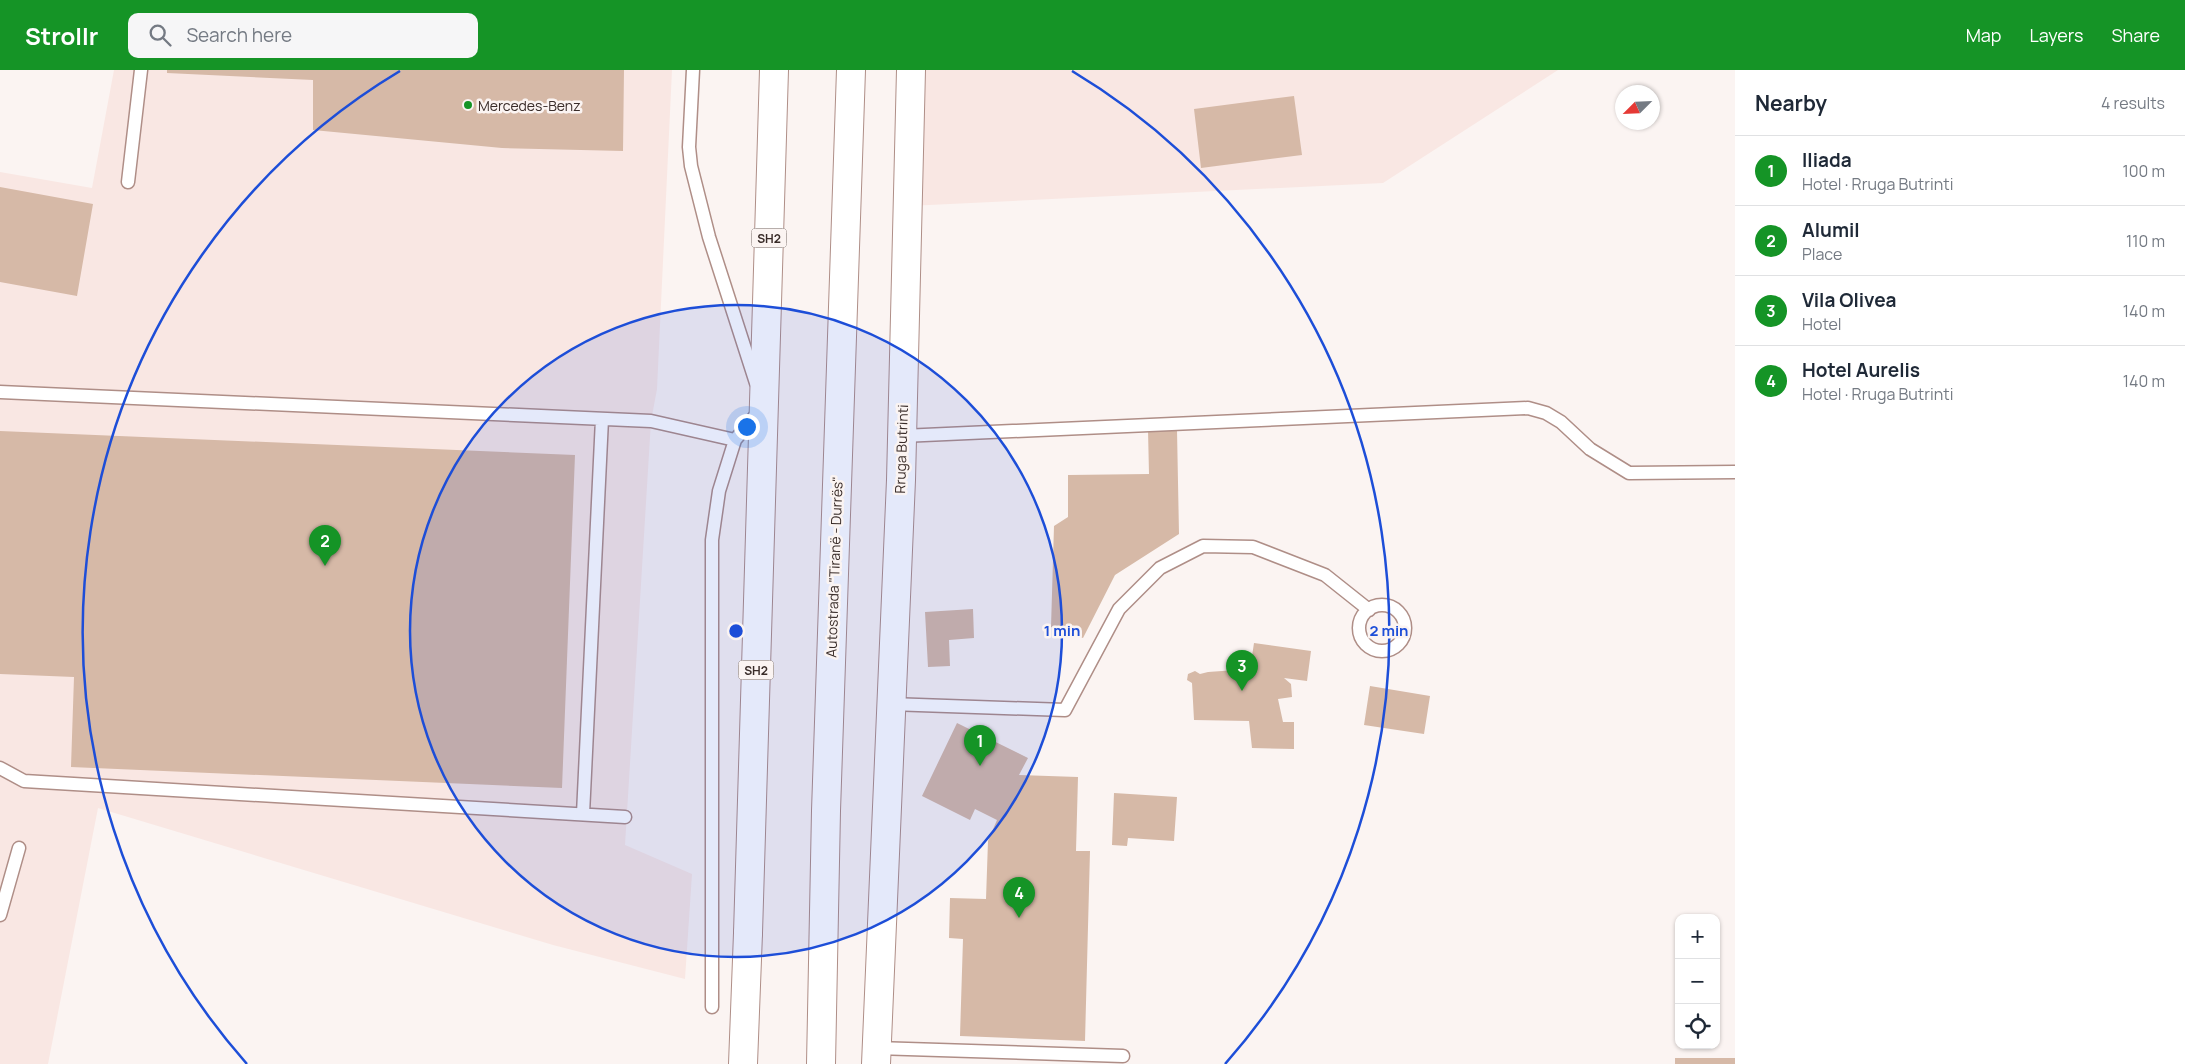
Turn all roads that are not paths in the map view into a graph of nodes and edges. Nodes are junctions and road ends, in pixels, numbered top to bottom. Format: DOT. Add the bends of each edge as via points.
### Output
graph roads {
  1 [pos="141,70"];
  2 [pos="693,70"];
  3 [pos="774,70"];
  4 [pos="851,70"];
  5 [pos="911,70"];
  6 [pos="128,182"];
  7 [pos="0,392"];
  8 [pos="764,406"];
  9 [pos="602,419"];
  10 [pos="902,436"];
  11 [pos="735,440"];
  12 [pos="1735,472"];
  13 [pos="1369,610"];
  14 [pos="890,704"];
  15 [pos="0,768"];
  16 [pos="583,814"];
  17 [pos="625,817"];
  18 [pos="19,848"];
  19 [pos="0,915"];
  20 [pos="712,1007"];
  21 [pos="823,1036"];
  22 [pos="876,1056"];
  23 [pos="1123,1056"];
  24 [pos="743,1064"];
  25 [pos="821,1064"];
  26 [pos="829,1064"];
  1 -- 6 [label="lane"];
  2 -- 8 [label="lane" via="690,147 696,191"];
  3 -- 8 [label="main road, SH2"];
  4 -- 21 [label="main road, Autostrada \"Tiranë - Durrës\"" via="826,801"];
  5 -- 10 [label="main road, Rruga Butrinti"];
  7 -- 9 [label="lane"];
  8 -- 11 [label="lane"];
  8 -- 24 [label="main road, SH2"];
  9 -- 11 [label="lane" via="651,421"];
  9 -- 16 [label="lane"];
  10 -- 12 [label="lane" via="1528,408 1561,422 1590,450 1629,473"];
  10 -- 14 [label="main road, Rruga Butrinti"];
  11 -- 20 [label="lane" via="719,491 712,540"];
  13 -- 14 [label="lane" via="1325,575 1253,546 1203,546 1160,568 1119,609 1065,710"];
  14 -- 22 [label="main road, Rruga Butrinti"];
  15 -- 16 [label="lane" via="24,781"];
  16 -- 17 [label="lane"];
  18 -- 19 [label="lane"];
  21 -- 25 [label="main road, Autostrada \"Tiranë - Durrës\""];
  21 -- 26 [label="main road"];
  22 -- 23 [label="lane"];
}
